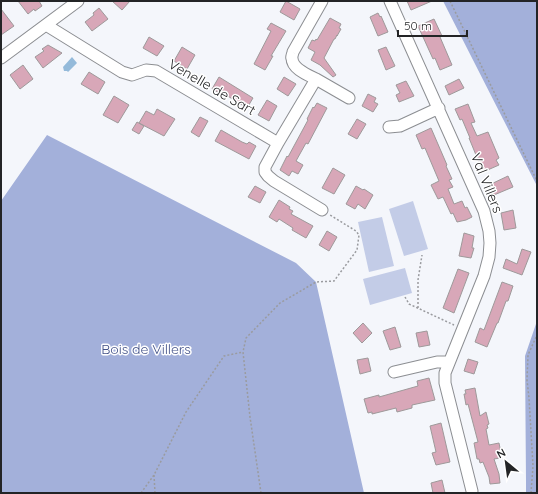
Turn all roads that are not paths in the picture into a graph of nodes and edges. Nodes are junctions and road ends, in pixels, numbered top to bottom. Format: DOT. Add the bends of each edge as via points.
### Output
graph roads {
  1 [pos="78,1"];
  2 [pos="322,1"];
  3 [pos="390,1"];
  4 [pos="46,24"];
  5 [pos="1,58"];
  6 [pos="316,79"];
  7 [pos="349,98"];
  8 [pos="439,108"];
  9 [pos="389,127"];
  10 [pos="278,143"];
  11 [pos="322,210"];
  12 [pos="449,362"];
  13 [pos="394,372"];
  14 [pos="472,491"];
  1 -- 4 [label="street"];
  2 -- 6 [label="street" via="292,58 298,68"];
  3 -- 8 [label="street, Val Villers"];
  4 -- 5 [label="street"];
  4 -- 10 [label="street, Venelle de Sart" via="122,72 132,75 146,70 156,71"];
  6 -- 7 [label="street"];
  6 -- 10 [label="street"];
  8 -- 9 [label="street" via="400,126"];
  8 -- 12 [label="street, Val Villers" via="484,211 490,243 484,276"];
  10 -- 11 [label="street" via="265,167 265,172 274,181"];
  12 -- 13 [label="street" via="437,362"];
  12 -- 14 [label="street, Val Villers" via="445,372 445,383"];
}
